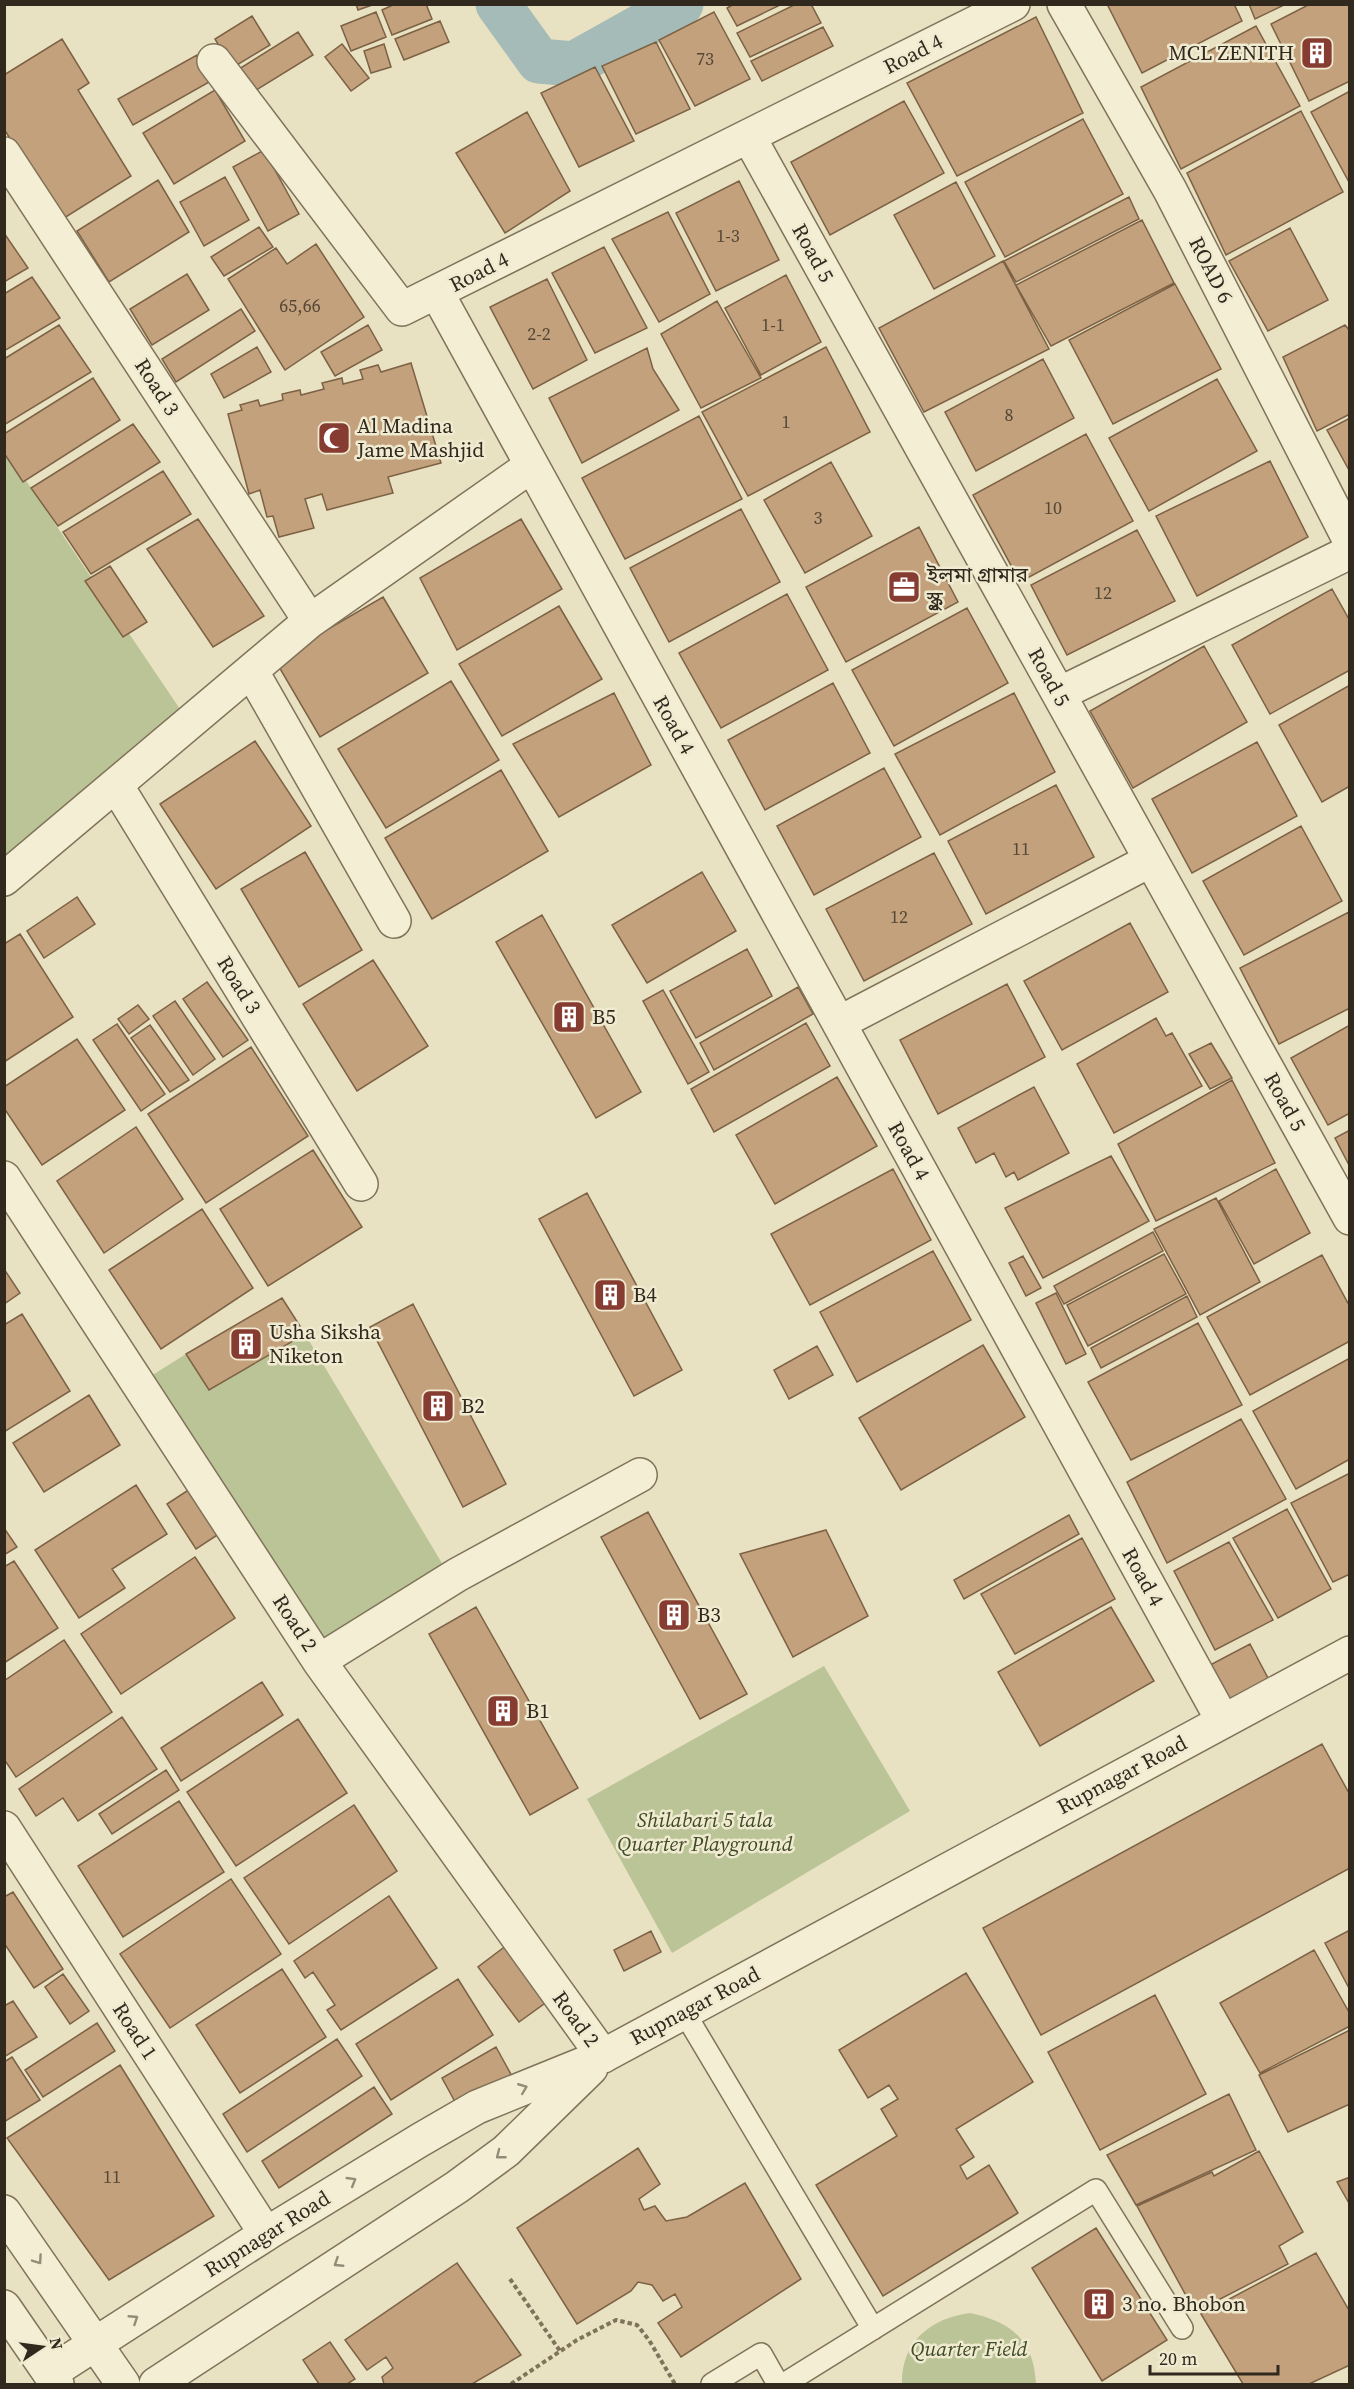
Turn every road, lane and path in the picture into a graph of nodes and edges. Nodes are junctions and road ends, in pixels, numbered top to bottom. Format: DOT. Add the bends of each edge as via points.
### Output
graph roads {
  1 [pos="1012,4"];
  2 [pos="1064,4"];
  3 [pos="214,61"];
  4 [pos="749,137"];
  5 [pos="4,154"];
  6 [pos="436,293"];
  7 [pos="531,466"];
  8 [pos="1350,541"];
  9 [pos="1350,552"];
  10 [pos="310,621"];
  11 [pos="252,672"];
  12 [pos="1059,694"];
  13 [pos="116,785"];
  14 [pos="1151,860"];
  15 [pos="4,879"];
  16 [pos="394,921"];
  17 [pos="839,1023"];
  18 [pos="4,1178"];
  19 [pos="361,1184"];
  20 [pos="1350,1218"];
  21 [pos="640,1475"];
  22 [pos="319,1661"];
  23 [pos="1346,1662"];
  24 [pos="1223,1721"];
  25 [pos="4,1828"];
  26 [pos="684,2012"];
  27 [pos="603,2056"];
  28 [pos="4,2212"];
  29 [pos="266,2234"];
  30 [pos="510,2279"];
  31 [pos="4,2307"];
  32 [pos="1182,2328"];
  33 [pos="873,2329"];
  34 [pos="95,2344"];
  35 [pos="560,2351"];
  36 [pos="53,2379"];
  37 [pos="123,2385"];
  38 [pos="156,2385"];
  39 [pos="511,2385"];
  40 [pos="675,2385"];
  41 [pos="712,2385"];
  42 [pos="778,2385"];
  43 [pos="784,2385"];
  1 -- 4 [label="street, Road 4"];
  2 -- 8 [label="street, ROAD 6" via="1170,190"];
  3 -- 6 [label="street" via="402,309"];
  4 -- 6 [label="street, Road 4"];
  4 -- 12 [label="street, Road 5"];
  5 -- 10 [label="street, Road 3"];
  6 -- 7 [label="street, Road 4"];
  7 -- 10 [label="street"];
  7 -- 17 [label="street, Road 4"];
  9 -- 12 [label="street"];
  10 -- 11 [label="street"];
  11 -- 13 [label="street"];
  11 -- 16 [label="street"];
  12 -- 14 [label="street, Road 5"];
  13 -- 15 [label="street"];
  13 -- 19 [label="street, Road 3"];
  14 -- 17 [label="street"];
  14 -- 20 [label="street, Road 5"];
  17 -- 24 [label="street, Road 4"];
  18 -- 22 [label="street, Road 2"];
  21 -- 22 [label="street" via="458,1575"];
  22 -- 27 [label="street, Road 2"];
  23 -- 24 [label="street, Rupnagar Road"];
  24 -- 26 [label="street, Rupnagar Road"];
  25 -- 29 [label="street, Road 1"];
  26 -- 27 [label="street, Rupnagar Road"];
  26 -- 33 [label="lane"];
  29 -- 27 [label="street, Rupnagar Road, one-way" via="477,2107"];
  27 -- 38 [label="street, one-way" via="506,2151"];
  28 -- 34 [label="street, one-way"];
  34 -- 29 [label="street, Rupnagar Road, one-way"];
  30 -- 35 [label="path"];
  31 -- 36 [label="street"];
  32 -- 33 [label="lane" via="1096,2190"];
  33 -- 43 [label="lane"];
  34 -- 36 [label="street, Rupnagar Road"];
  34 -- 37 [label="street"];
  35 -- 39 [label="path"];
  35 -- 40 [label="path" via="616,2320 637,2325"];
  41 -- 42 [label="lane" via="760,2354"];
}
